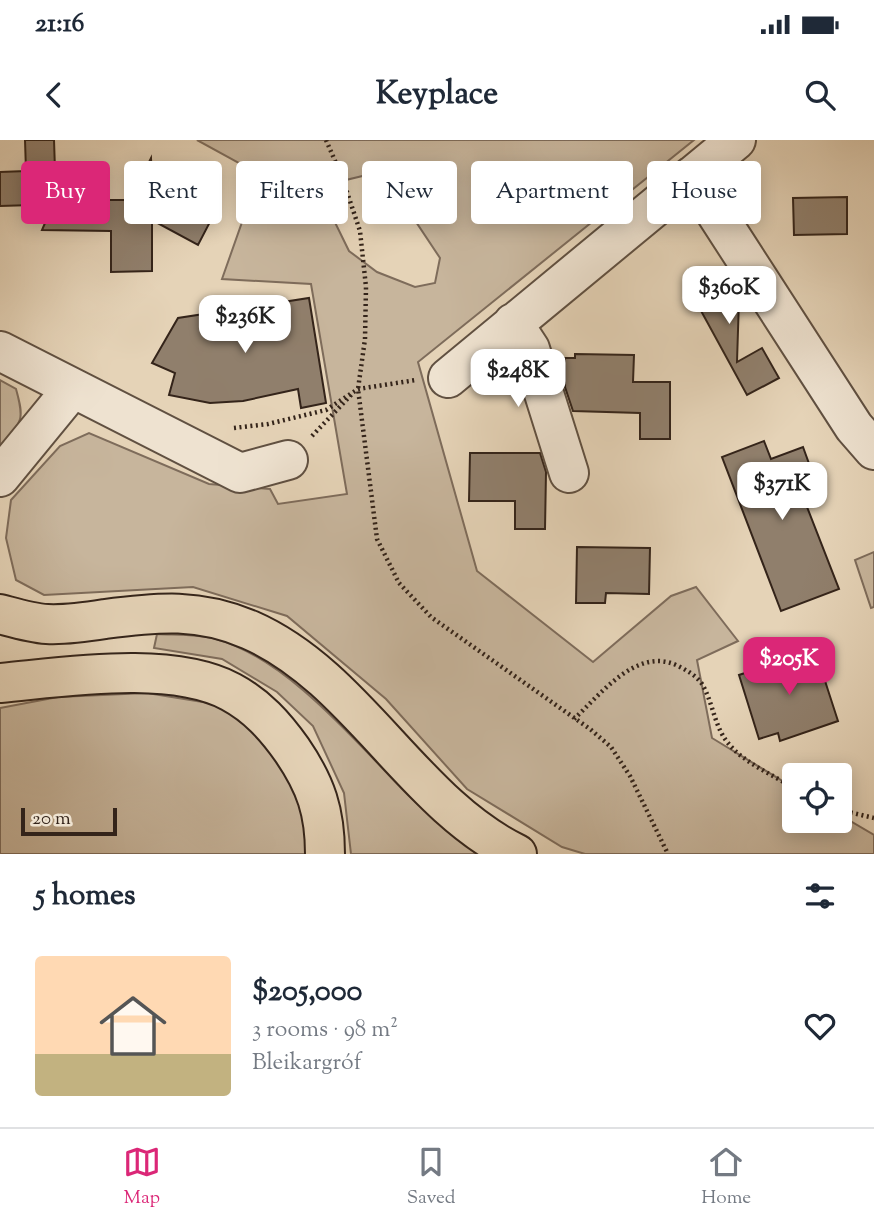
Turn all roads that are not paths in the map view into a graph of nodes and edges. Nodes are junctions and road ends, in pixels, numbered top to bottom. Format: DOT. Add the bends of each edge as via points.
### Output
graph roads {
  1 [pos="736,140"];
  2 [pos="710,161"];
  3 [pos="647,213"];
  4 [pos="723,224"];
  5 [pos="513,323"];
  6 [pos="0,351"];
  7 [pos="448,378"];
  8 [pos="73,388"];
  9 [pos="874,450"];
  10 [pos="288,460"];
  11 [pos="569,473"];
  12 [pos="0,477"];
  13 [pos="0,614"];
  14 [pos="0,683"];
  15 [pos="325,854"];
  16 [pos="517,854"];
  1 -- 2 [label="street"];
  3 -- 5 [label="street"];
  4 -- 9 [label="street" via="854,427"];
  5 -- 7 [label="street"];
  5 -- 11 [label="street" via="530,349"];
  6 -- 8 [label="street"];
  8 -- 10 [label="street" via="240,473"];
  8 -- 12 [label="street"];
  13 -- 16 [label="highway" via="46,624 174,611 249,629 307,665 446,803"];
  14 -- 15 [label="highway" via="165,675 230,692 260,711 304,767 319,798"];
}
